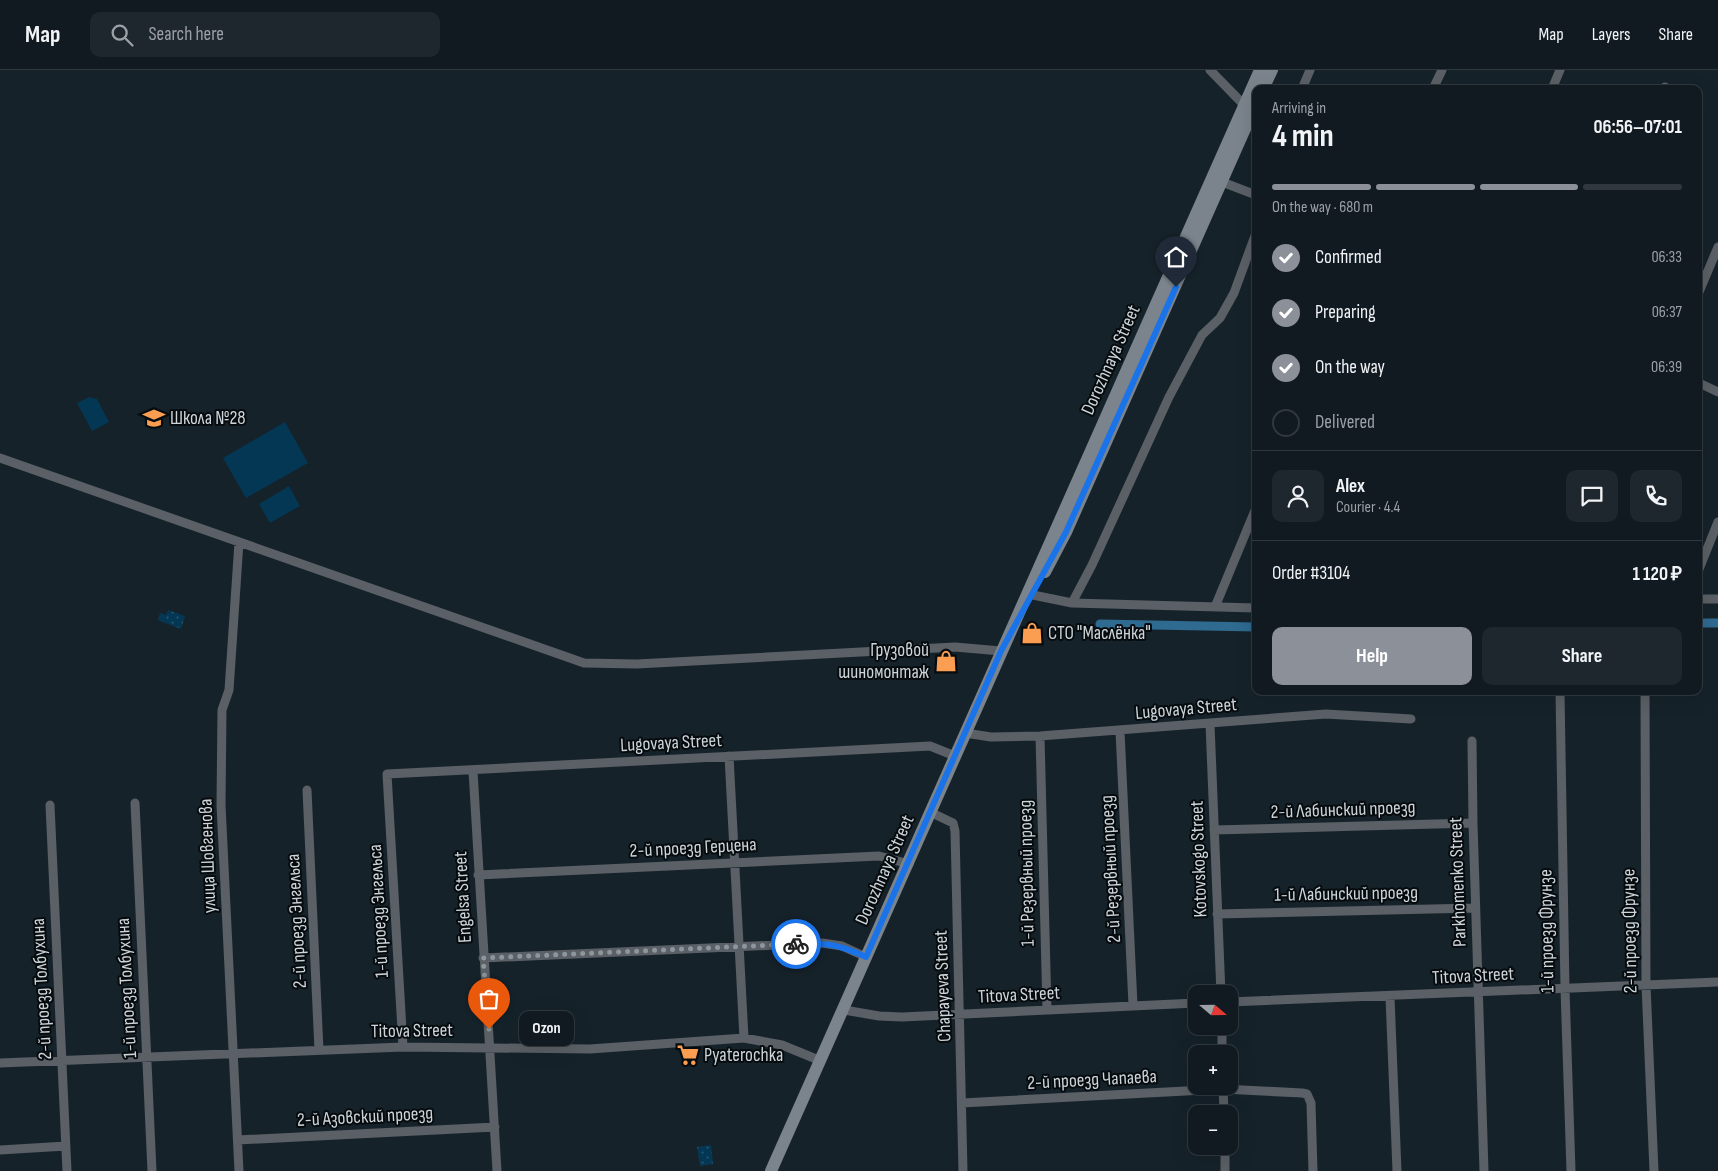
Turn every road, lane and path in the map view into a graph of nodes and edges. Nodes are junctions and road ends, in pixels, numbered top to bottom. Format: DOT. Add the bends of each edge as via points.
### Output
graph roads {
  1 [pos="1210,70"];
  2 [pos="1260,70"];
  3 [pos="1272,70"];
  4 [pos="1310,70"];
  5 [pos="1442,70"];
  6 [pos="1560,70"];
  7 [pos="1256,85"];
  8 [pos="1265,85"];
  9 [pos="1304,85"];
  10 [pos="1435,85"];
  11 [pos="1554,85"];
  12 [pos="1251,108"];
  13 [pos="1222,182"];
  14 [pos="1252,193"];
  15 [pos="1252,244"];
  16 [pos="1718,247"];
  17 [pos="1702,285"];
  18 [pos="1702,384"];
  19 [pos="1718,392"];
  20 [pos="0,458"];
  21 [pos="1252,518"];
  22 [pos="1718,522"];
  23 [pos="240,542"];
  24 [pos="1702,562"];
  25 [pos="1033,594"];
  26 [pos="1702,599"];
  27 [pos="1718,599"];
  28 [pos="1072,603"];
  29 [pos="1215,607"];
  30 [pos="1252,608"];
  31 [pos="1008,637"];
  32 [pos="1001,651"];
  33 [pos="1560,695"];
  34 [pos="1645,695"];
  35 [pos="1411,719"];
  36 [pos="1210,724"];
  37 [pos="1120,731"];
  38 [pos="965,733"];
  39 [pos="1040,736"];
  40 [pos="1472,742"];
  41 [pos="730,756"];
  42 [pos="955,756"];
  43 [pos="473,771"];
  44 [pos="387,774"];
  45 [pos="306,790"];
  46 [pos="135,803"];
  47 [pos="50,805"];
  48 [pos="932,813"];
  49 [pos="1473,823"];
  50 [pos="1214,830"];
  51 [pos="735,862"];
  52 [pos="909,864"];
  53 [pos="478,875"];
  54 [pos="1475,908"];
  55 [pos="1216,914"];
  56 [pos="739,946"];
  57 [pos="866,957"];
  58 [pos="483,958"];
  59 [pos="1718,982"];
  60 [pos="1220,985"];
  61 [pos="1646,985"];
  62 [pos="1564,989"];
  63 [pos="1478,992"];
  64 [pos="1390,997"];
  65 [pos="1238,1002"];
  66 [pos="1188,1003"];
  67 [pos="1133,1005"];
  68 [pos="844,1010"];
  69 [pos="1047,1010"];
  70 [pos="961,1014"];
  71 [pos="744,1038"];
  72 [pos="403,1047"];
  73 [pos="490,1047"];
  74 [pos="319,1050"];
  75 [pos="233,1053"];
  76 [pos="146,1058"];
  77 [pos="821,1061"];
  78 [pos="62,1062"];
  79 [pos="0,1063"];
  80 [pos="1238,1089"];
  81 [pos="1188,1090"];
  82 [pos="962,1103"];
  83 [pos="495,1127"];
  84 [pos="238,1140"];
  85 [pos="66,1146"];
  86 [pos="0,1150"];
  87 [pos="1225,1155"];
  88 [pos="67,1171"];
  89 [pos="152,1171"];
  90 [pos="239,1171"];
  91 [pos="497,1171"];
  92 [pos="770,1171"];
  93 [pos="963,1171"];
  94 [pos="1225,1171"];
  95 [pos="1313,1171"];
  96 [pos="1397,1171"];
  97 [pos="1484,1171"];
  98 [pos="1571,1171"];
  99 [pos="1654,1171"];
  1 -- 12 [label="street"];
  2 -- 7 [label="main road, Dorozhnaya Street"];
  3 -- 8 [label="main road"];
  4 -- 9 [label="street"];
  5 -- 10 [label="street"];
  6 -- 11 [label="street"];
  12 -- 13 [label="main road, Dorozhnaya Street"];
  12 -- 31 [label="main road, Dorozhnaya Street"];
  13 -- 14 [label="street"];
  13 -- 25 [label="main road, Dorozhnaya Street" via="1066,532"];
  15 -- 28 [label="street" via="1234,293 1220,318 1202,335 1169,397"];
  16 -- 17 [label="street"];
  18 -- 19 [label="street"];
  20 -- 23 [label="street"];
  21 -- 29 [label="street"];
  22 -- 24 [label="street"];
  23 -- 32 [label="street" via="584,663 637,664 955,646"];
  23 -- 75 [label="street, улица Шовгенова" via="229,690 222,710 221,805"];
  25 -- 28 [label="street"];
  25 -- 31 [label="main road, Dorozhnaya Street"];
  26 -- 27 [label="street"];
  28 -- 29 [label="street"];
  29 -- 30 [label="street"];
  31 -- 32 [label="main road, Dorozhnaya Street"];
  32 -- 38 [label="main road, Dorozhnaya Street"];
  33 -- 62 [label="street, 1-й проезд Фрунзе"];
  34 -- 61 [label="street, 2-й проезд Фрунзе"];
  35 -- 36 [label="street, Lugovaya Street" via="1326,714"];
  36 -- 37 [label="street, Lugovaya Street"];
  36 -- 50 [label="street, Kotovskogo Street"];
  37 -- 39 [label="street, Lugovaya Street"];
  37 -- 67 [label="street, 2-й Резервный проезд"];
  38 -- 39 [label="street, Lugovaya Street" via="991,737"];
  38 -- 42 [label="main road, Dorozhnaya Street"];
  39 -- 69 [label="street, 1-й Резервный проезд"];
  40 -- 49 [label="street, Parkhomenko Street"];
  41 -- 42 [label="street, Lugovaya Street" via="930,746"];
  41 -- 43 [label="street, Lugovaya Street"];
  41 -- 51 [label="street"];
  42 -- 48 [label="main road, Dorozhnaya Street"];
  43 -- 44 [label="street, Lugovaya Street"];
  43 -- 53 [label="street, Engelsa Street"];
  44 -- 72 [label="street, 1-й проезд Энгельса"];
  45 -- 74 [label="street, 2-й проезд Энгельса"];
  46 -- 76 [label="street, 1-й проезд Толбухина"];
  47 -- 78 [label="street, 2-й проезд Толбухина"];
  48 -- 52 [label="main road, Dorozhnaya Street"];
  48 -- 70 [label="street, Chapayeva Street" via="952,824 955,831"];
  49 -- 50 [label="street, 2-й Лабинский проезд"];
  49 -- 54 [label="street, Parkhomenko Street"];
  50 -- 55 [label="street, Kotovskogo Street"];
  51 -- 52 [label="street, 2-й проезд Герцена" via="878,856"];
  51 -- 53 [label="street, 2-й проезд Герцена"];
  51 -- 56 [label="street"];
  52 -- 57 [label="main road, Dorozhnaya Street"];
  53 -- 58 [label="street, Engelsa Street"];
  54 -- 55 [label="street, 1-й Лабинский проезд"];
  54 -- 63 [label="street, Parkhomenko Street"];
  55 -- 60 [label="street, Kotovskogo Street"];
  56 -- 57 [label="street" via="822,943 842,946"];
  56 -- 58 [label="street"];
  56 -- 71 [label="street"];
  57 -- 68 [label="main road, Dorozhnaya Street"];
  58 -- 73 [label="street, Engelsa Street"];
  59 -- 61 [label="street, Titova Street"];
  61 -- 62 [label="street, Titova Street"];
  61 -- 99 [label="street, 2-й проезд Фрунзе"];
  62 -- 63 [label="street, Titova Street"];
  62 -- 98 [label="street, 1-й проезд Фрунзе"];
  63 -- 64 [label="street, Titova Street"];
  63 -- 97 [label="street, Parkhomenko Street"];
  64 -- 65 [label="street, Titova Street"];
  64 -- 96 [label="street"];
  66 -- 67 [label="street, Titova Street"];
  67 -- 69 [label="street, Titova Street"];
  68 -- 70 [label="street, Titova Street" via="879,1016"];
  68 -- 77 [label="main road, Dorozhnaya Street"];
  69 -- 70 [label="street, Titova Street"];
  70 -- 82 [label="street, Chapayeva Street"];
  71 -- 73 [label="street, Titova Street" via="590,1049"];
  71 -- 77 [label="street, Titova Street" via="782,1045"];
  72 -- 73 [label="street, Titova Street"];
  72 -- 74 [label="street, Titova Street"];
  73 -- 83 [label="street, Engelsa Street"];
  74 -- 75 [label="street, Titova Street"];
  75 -- 76 [label="street, Titova Street"];
  75 -- 84 [label="street, улица Шовгенова"];
  76 -- 78 [label="street, Titova Street"];
  76 -- 89 [label="street, 1-й проезд Толбухина"];
  77 -- 92 [label="main road, Dorozhnaya Street"];
  78 -- 79 [label="street, Titova Street"];
  78 -- 85 [label="street, 2-й проезд Толбухина"];
  80 -- 95 [label="street, 2-й проезд Чапаева" via="1307,1094 1311,1103"];
  81 -- 82 [label="street, 2-й проезд Чапаева"];
  82 -- 93 [label="street, Chapayeva Street"];
  83 -- 84 [label="street, 2-й Азовский проезд"];
  83 -- 91 [label="street, Engelsa Street"];
  84 -- 90 [label="street, улица Шовгенова"];
  85 -- 86 [label="street"];
  85 -- 88 [label="street, 2-й проезд Толбухина"];
  87 -- 94 [label="street"];
}
